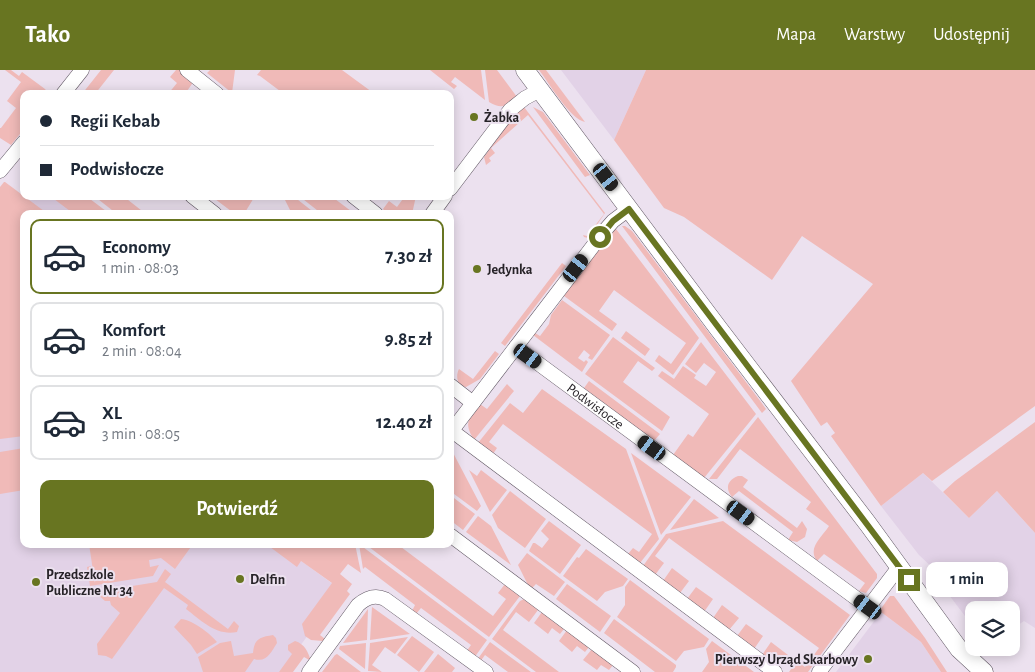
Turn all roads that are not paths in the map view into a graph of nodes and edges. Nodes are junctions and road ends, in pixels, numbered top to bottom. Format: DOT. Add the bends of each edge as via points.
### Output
graph roads {
  1 [pos="82,70"];
  2 [pos="187,70"];
  3 [pos="525,70"];
  4 [pos="67,90"];
  5 [pos="213,90"];
  6 [pos="540,90"];
  7 [pos="20,147"];
  8 [pos="0,171"];
  9 [pos="454,185"];
  10 [pos="197,200"];
  11 [pos="358,200"];
  12 [pos="629,209"];
  13 [pos="210,210"];
  14 [pos="371,210"];
  15 [pos="516,347"];
  16 [pos="454,389"];
  17 [pos="473,403"];
  18 [pos="454,428"];
  19 [pos="454,434"];
  20 [pos="454,538"];
  21 [pos="899,567"];
  22 [pos="868,607"];
  23 [pos="959,648"];
  24 [pos="309,672"];
  25 [pos="486,672"];
  26 [pos="633,672"];
  27 [pos="775,672"];
  28 [pos="819,672"];
  29 [pos="968,672"];
  30 [pos="984,672"];
  1 -- 4 [label="street"];
  2 -- 5 [label="street"];
  3 -- 6 [label="street"];
  6 -- 9 [label="street" via="510,110"];
  6 -- 12 [label="street"];
  7 -- 8 [label="street"];
  10 -- 13 [label="street"];
  11 -- 14 [label="street"];
  12 -- 15 [label="street" via="606,229"];
  12 -- 21 [label="street"];
  15 -- 17 [label="street"];
  15 -- 22 [label="street, Podwisłocze"];
  16 -- 17 [label="street"];
  17 -- 18 [label="street"];
  19 -- 27 [label="street"];
  20 -- 26 [label="street"];
  21 -- 22 [label="street"];
  21 -- 23 [label="street"];
  22 -- 28 [label="street"];
  23 -- 29 [label="street"];
  23 -- 30 [label="street"];
  24 -- 25 [label="street" via="358,605 366,598 376,597 385,599"];
}
